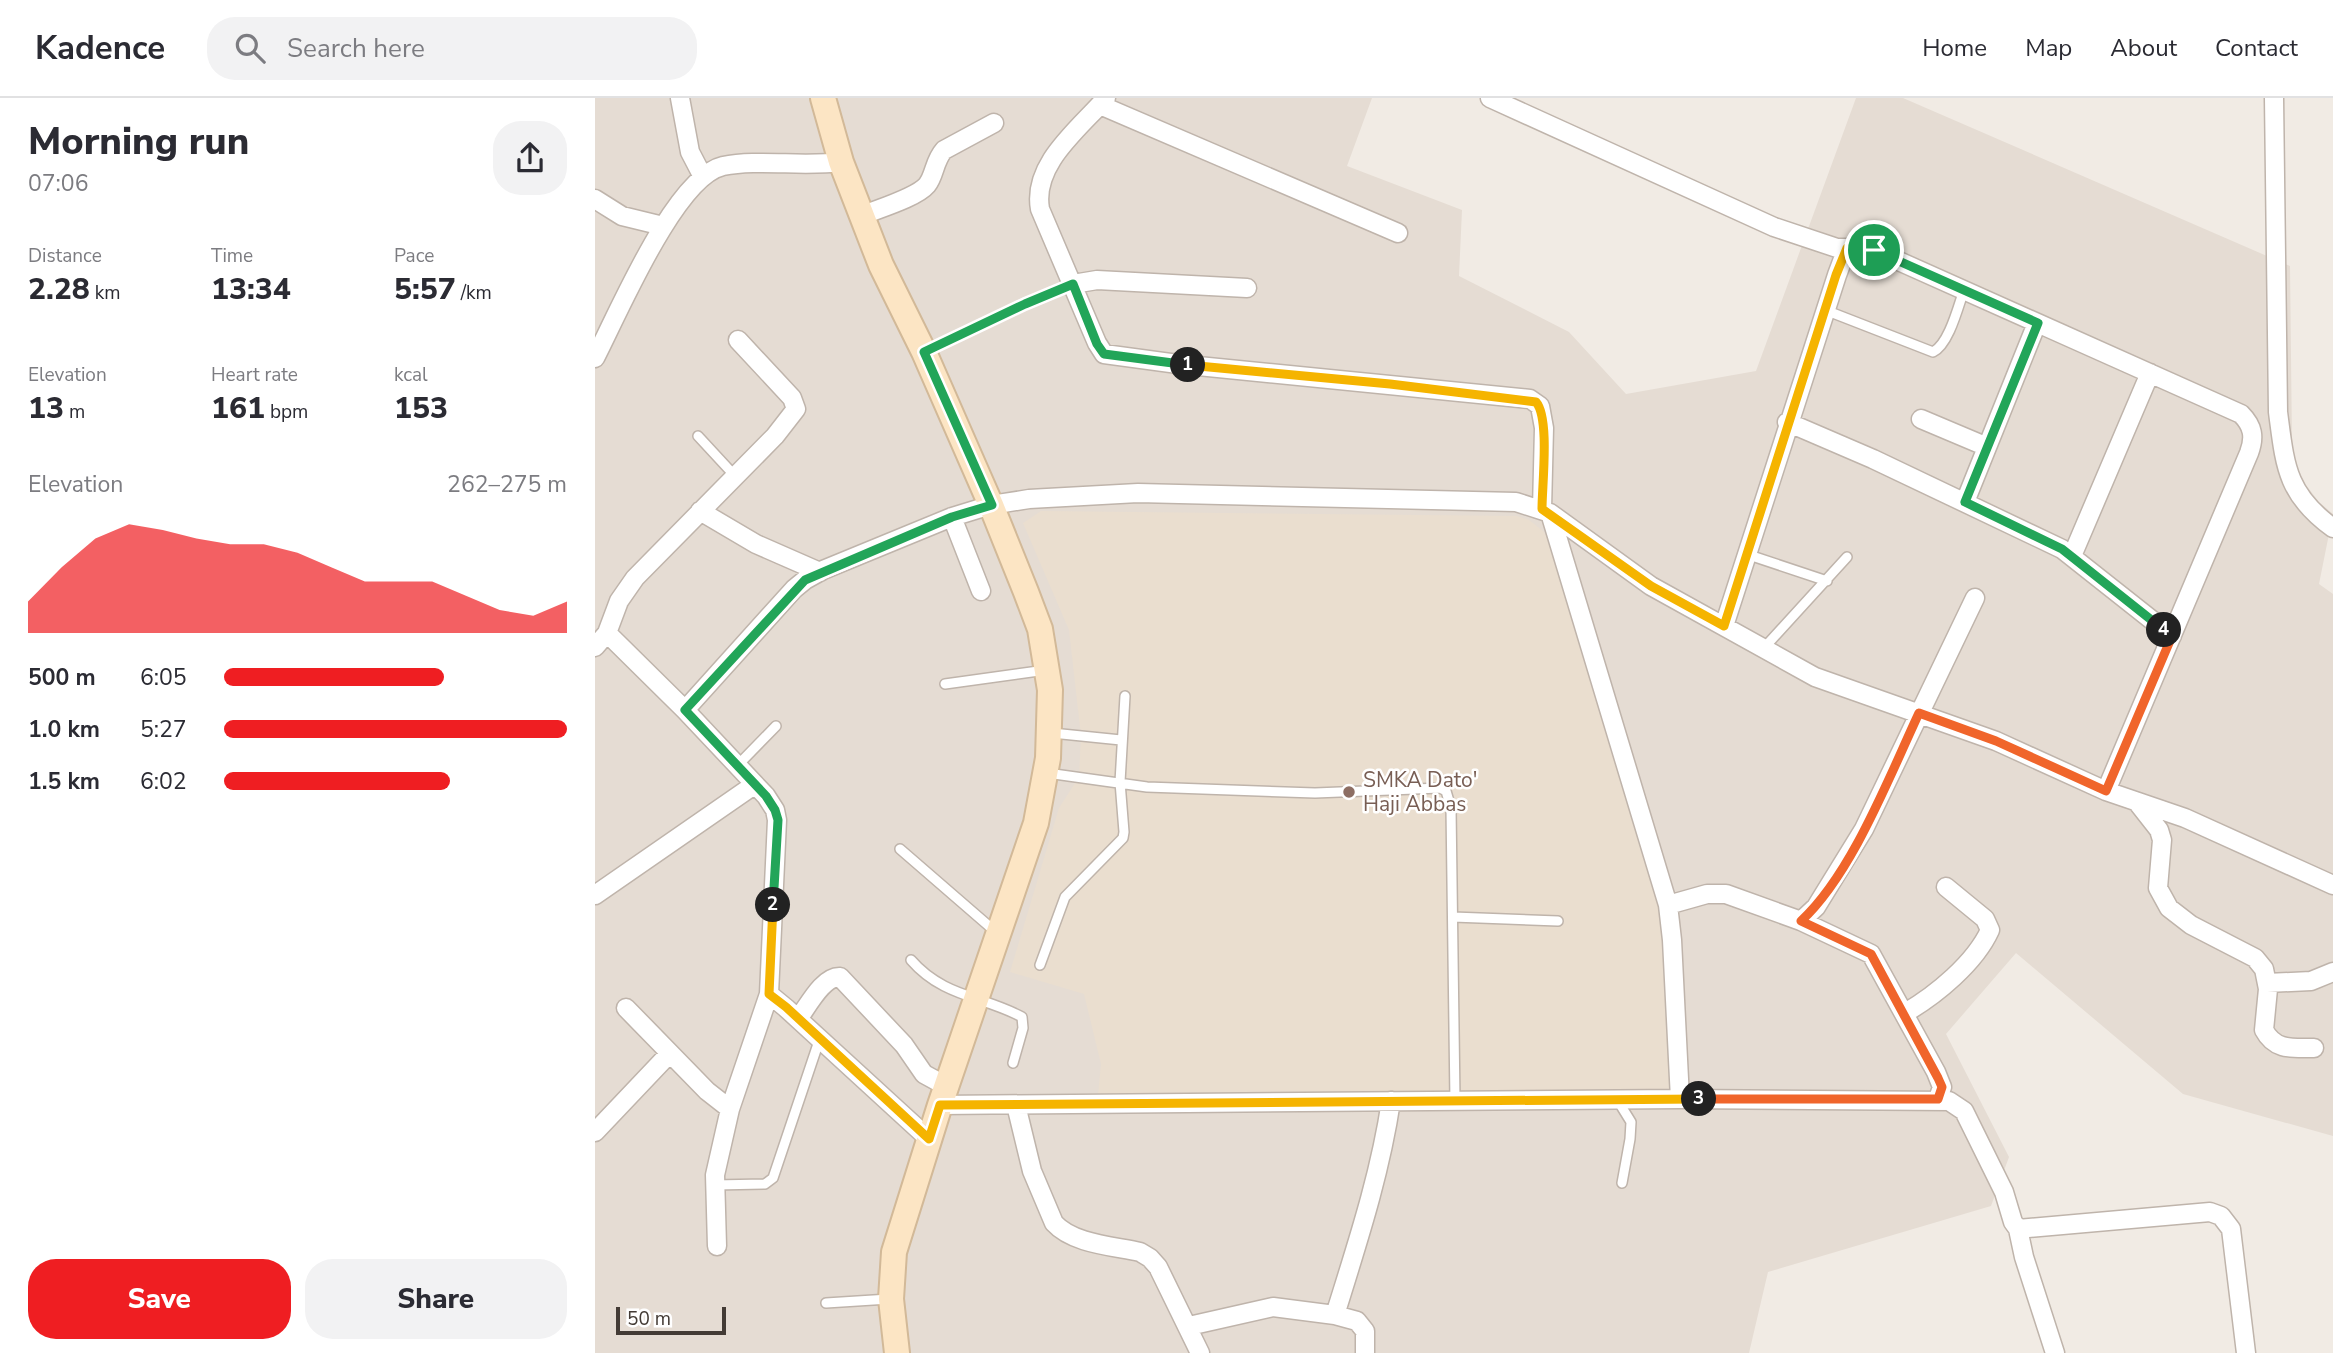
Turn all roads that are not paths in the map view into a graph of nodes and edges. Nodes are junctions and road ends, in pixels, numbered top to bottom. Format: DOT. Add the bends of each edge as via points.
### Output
graph roads {
  1 [pos="680,98"];
  2 [pos="823,98"];
  3 [pos="1490,98"];
  4 [pos="2274,98"];
  5 [pos="1103,101"];
  6 [pos="993,123"];
  7 [pos="841,162"];
  8 [pos="703,177"];
  9 [pos="595,199"];
  10 [pos="861,216"];
  11 [pos="663,226"];
  12 [pos="1398,233"];
  13 [pos="1847,248"];
  14 [pos="1073,284"];
  15 [pos="1247,288"];
  16 [pos="1964,290"];
  17 [pos="1825,310"];
  18 [pos="2038,323"];
  19 [pos="738,340"];
  20 [pos="924,352"];
  21 [pos="595,358"];
  22 [pos="2150,373"];
  23 [pos="2279,412"];
  24 [pos="1921,419"];
  25 [pos="1787,422"];
  26 [pos="2251,423"];
  27 [pos="698,436"];
  28 [pos="1985,446"];
  29 [pos="735,476"];
  30 [pos="1965,502"];
  31 [pos="992,505"];
  32 [pos="700,511"];
  33 [pos="1546,511"];
  34 [pos="952,517"];
  35 [pos="2333,528"];
  36 [pos="1746,554"];
  37 [pos="2072,556"];
  38 [pos="1847,557"];
  39 [pos="820,572"];
  40 [pos="1827,581"];
  41 [pos="981,591"];
  42 [pos="1975,598"];
  43 [pos="1724,626"];
  44 [pos="607,633"];
  45 [pos="2172,636"];
  46 [pos="595,647"];
  47 [pos="1763,649"];
  48 [pos="1048,670"];
  49 [pos="945,684"];
  50 [pos="1125,696"];
  51 [pos="685,710"];
  52 [pos="1919,713"];
  53 [pos="776,726"];
  54 [pos="1050,733"];
  55 [pos="1121,740"];
  56 [pos="737,766"];
  57 [pos="1045,772"];
  58 [pos="1120,782"];
  59 [pos="754,785"];
  60 [pos="2106,791"];
  61 [pos="2137,802"];
  62 [pos="900,849"];
  63 [pos="2333,885"];
  64 [pos="1946,887"];
  65 [pos="595,895"];
  66 [pos="1668,905"];
  67 [pos="1453,918"];
  68 [pos="1559,921"];
  69 [pos="1801,921"];
  70 [pos="998,934"];
  71 [pos="912,960"];
  72 [pos="1040,965"];
  73 [pos="2333,972"];
  74 [pos="2267,984"];
  75 [pos="769,994"];
  76 [pos="975,1000"];
  77 [pos="626,1008"];
  78 [pos="1905,1013"];
  79 [pos="798,1019"];
  80 [pos="820,1038"];
  81 [pos="2315,1048"];
  82 [pos="670,1053"];
  83 [pos="1013,1063"];
  84 [pos="943,1096"];
  85 [pos="1617,1099"];
  86 [pos="1679,1099"];
  87 [pos="1938,1099"];
  88 [pos="1391,1101"];
  89 [pos="1455,1101"];
  90 [pos="1016,1105"];
  91 [pos="730,1109"];
  92 [pos="1639,1111"];
  93 [pos="595,1132"];
  94 [pos="929,1139"];
  95 [pos="1622,1183"];
  96 [pos="715,1185"];
  97 [pos="2018,1229"];
  98 [pos="717,1245"];
  99 [pos="891,1299"];
  100 [pos="826,1303"];
  101 [pos="1335,1315"];
  102 [pos="1189,1326"];
  103 [pos="897,1353"];
  104 [pos="1201,1353"];
  105 [pos="1365,1353"];
  106 [pos="2055,1353"];
  107 [pos="2246,1353"];
  1 -- 8 [label="street" via="690,152"];
  2 -- 7 [label="street"];
  3 -- 13 [label="street" via="1774,227"];
  4 -- 23 [label="street"];
  5 -- 12 [label="street"];
  5 -- 14 [label="street" via="1051,161 1039,188 1040,209"];
  6 -- 10 [label="street" via="944,150 924,188"];
  7 -- 8 [label="street" via="734,164 713,169"];
  7 -- 10 [label="street"];
  8 -- 11 [label="street"];
  9 -- 11 [label="street" via="622,216"];
  10 -- 20 [label="street"];
  11 -- 21 [label="street"];
  13 -- 16 [label="street" via="1874,250"];
  13 -- 17 [label="street"];
  14 -- 15 [label="street" via="1097,280"];
  14 -- 20 [label="lane"];
  14 -- 33 [label="street" via="1097,344 1109,356 1536,402 1544,428"];
  16 -- 17 [label="lane" via="1945,341 1933,352"];
  16 -- 18 [label="street"];
  17 -- 25 [label="street"];
  18 -- 22 [label="street"];
  18 -- 28 [label="street"];
  19 -- 29 [label="street" via="792,398 796,409"];
  20 -- 31 [label="street"];
  22 -- 26 [label="street" via="2241,414"];
  22 -- 37 [label="street"];
  23 -- 26 [label="street"];
  23 -- 35 [label="street" via="2287,472 2315,514"];
  24 -- 28 [label="street"];
  25 -- 30 [label="street"];
  25 -- 36 [label="street"];
  26 -- 45 [label="street" via="2253,444"];
  27 -- 29 [label="lane"];
  28 -- 30 [label="street"];
  29 -- 32 [label="street"];
  30 -- 37 [label="street"];
  31 -- 33 [label="street" via="1138,493 1516,502"];
  31 -- 34 [label="street"];
  31 -- 48 [label="street" via="1040,629"];
  32 -- 39 [label="street" via="756,544"];
  32 -- 44 [label="street" via="635,578 619,601"];
  33 -- 43 [label="street" via="1651,586"];
  33 -- 66 [label="street"];
  34 -- 39 [label="street"];
  34 -- 41 [label="street"];
  36 -- 40 [label="lane"];
  36 -- 43 [label="street"];
  37 -- 45 [label="street"];
  38 -- 40 [label="lane"];
  39 -- 51 [label="street" via="794,589"];
  40 -- 47 [label="lane"];
  42 -- 52 [label="street"];
  43 -- 47 [label="street"];
  44 -- 46 [label="street"];
  44 -- 51 [label="street"];
  45 -- 60 [label="street"];
  47 -- 52 [label="street" via="1829,683"];
  48 -- 49 [label="lane"];
  48 -- 54 [label="street"];
  50 -- 55 [label="lane"];
  51 -- 56 [label="street"];
  52 -- 60 [label="street" via="1996,741"];
  52 -- 69 [label="street" via="1864,829 1816,907"];
  53 -- 56 [label="lane"];
  54 -- 55 [label="lane"];
  54 -- 57 [label="street"];
  55 -- 58 [label="lane"];
  56 -- 59 [label="street"];
  57 -- 58 [label="lane"];
  57 -- 70 [label="street" via="1036,823"];
  58 -- 67 [label="lane" via="1315,793 1440,788 1449,795 1451,808"];
  58 -- 72 [label="lane" via="1123,838 1065,897"];
  59 -- 65 [label="street"];
  59 -- 75 [label="street" via="771,803 778,820"];
  60 -- 61 [label="street"];
  61 -- 63 [label="street" via="2185,818"];
  61 -- 74 [label="street" via="2162,840 2158,888 2169,908 2191,925 2255,958 2264,968"];
  62 -- 70 [label="lane"];
  64 -- 78 [label="street" via="1985,919 1990,930 1946,984"];
  66 -- 69 [label="street" via="1718,893"];
  66 -- 86 [label="street"];
  67 -- 68 [label="lane"];
  67 -- 89 [label="lane"];
  69 -- 78 [label="street" via="1871,954"];
  70 -- 76 [label="street"];
  71 -- 76 [label="lane" via="931,979"];
  73 -- 74 [label="street" via="2311,981"];
  74 -- 81 [label="street" via="2263,1030 2267,1037 2280,1047"];
  75 -- 79 [label="street"];
  75 -- 91 [label="street"];
  76 -- 83 [label="lane" via="1022,1017"];
  76 -- 84 [label="street"];
  77 -- 82 [label="street"];
  78 -- 87 [label="street" via="1941,1083"];
  79 -- 80 [label="street"];
  79 -- 84 [label="street" via="826,983 841,977 904,1045"];
  80 -- 94 [label="street"];
  80 -- 96 [label="lane" via="773,1178 765,1184"];
  82 -- 91 [label="street"];
  82 -- 93 [label="street"];
  84 -- 90 [label="street"];
  84 -- 94 [label="street"];
  85 -- 89 [label="street"];
  85 -- 92 [label="street"];
  85 -- 92 [label="lane"];
  86 -- 87 [label="street"];
  86 -- 92 [label="street"];
  87 -- 97 [label="street" via="1964,1111"];
  88 -- 89 [label="street"];
  88 -- 90 [label="street"];
  88 -- 101 [label="street" via="1374,1186"];
  90 -- 102 [label="street" via="1033,1171 1054,1223 1074,1237 1150,1258"];
  91 -- 96 [label="street"];
  92 -- 95 [label="lane"];
  94 -- 99 [label="street" via="894,1252"];
  96 -- 98 [label="street"];
  97 -- 106 [label="street"];
  97 -- 107 [label="street" via="2217,1213 2231,1229"];
  99 -- 100 [label="lane"];
  99 -- 103 [label="street"];
  101 -- 102 [label="street" via="1273,1307"];
  101 -- 105 [label="street" via="1362,1325"];
  102 -- 104 [label="street"];
}
